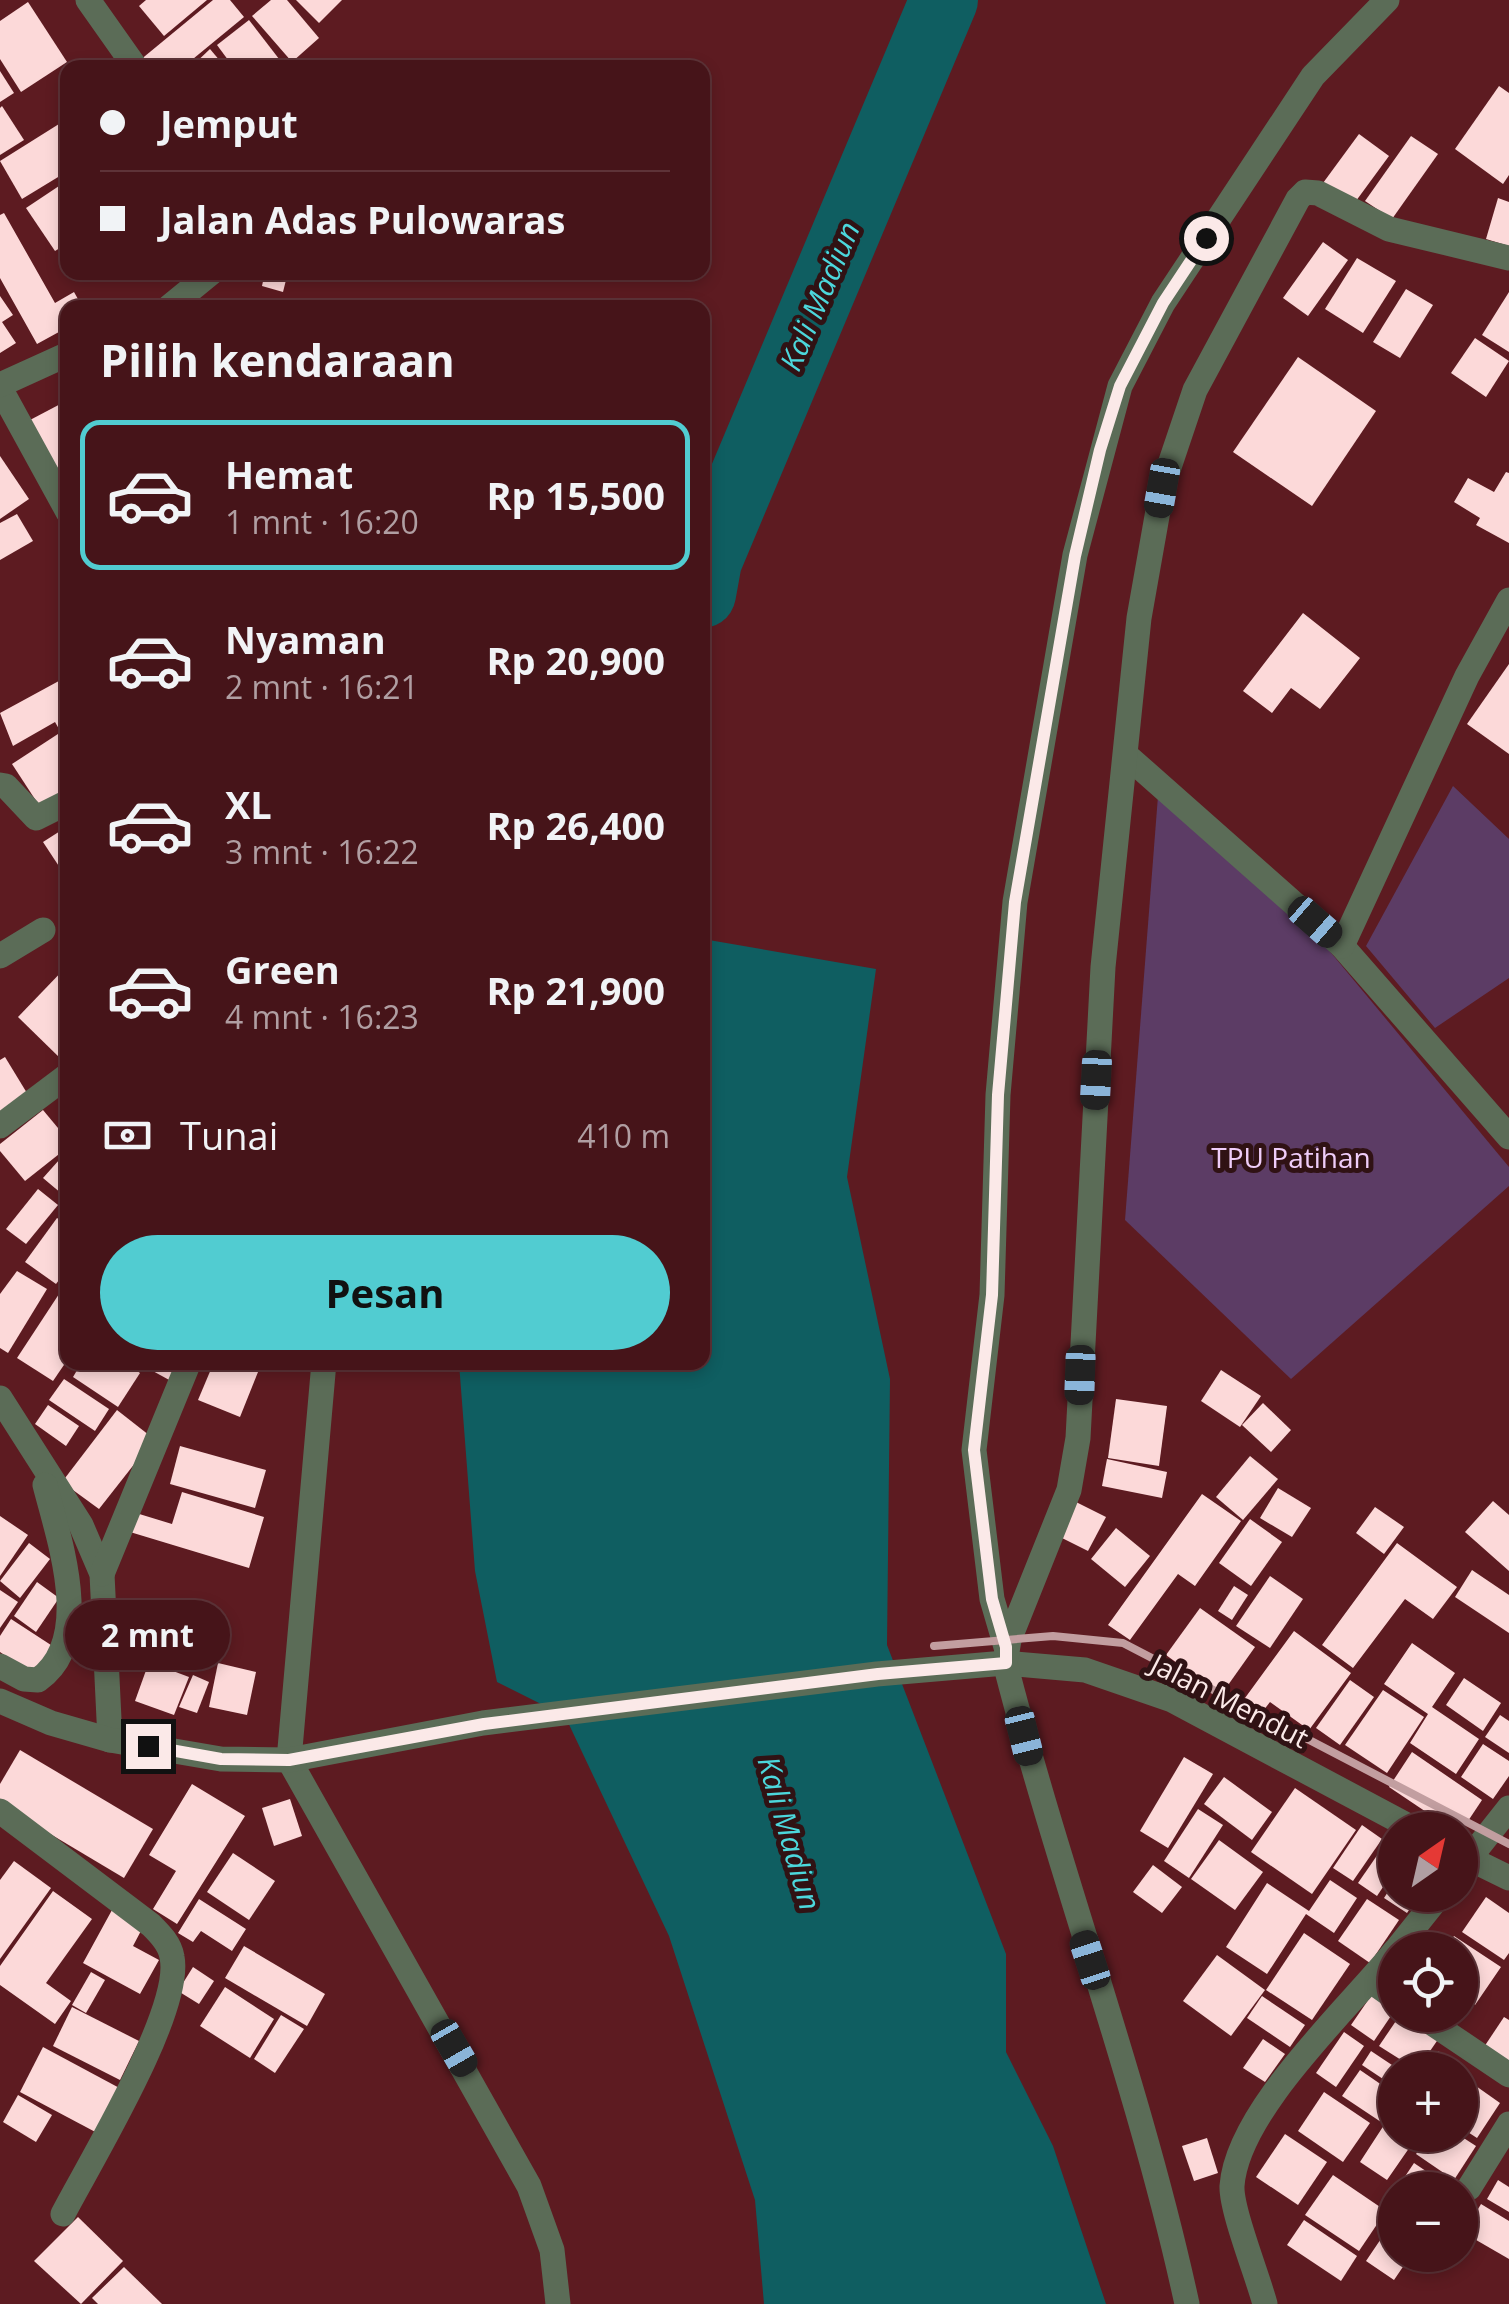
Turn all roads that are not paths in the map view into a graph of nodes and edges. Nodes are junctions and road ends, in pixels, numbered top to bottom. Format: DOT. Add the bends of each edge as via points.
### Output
graph roads {
  1 [pos="88,0"];
  2 [pos="1387,0"];
  3 [pos="130,60"];
  4 [pos="1509,258"];
  5 [pos="206,280"];
  6 [pos="180,300"];
  7 [pos="60,358"];
  8 [pos="0,387"];
  9 [pos="60,497"];
  10 [pos="1509,600"];
  11 [pos="1126,755"];
  12 [pos="0,785"];
  13 [pos="60,806"];
  14 [pos="43,930"];
  15 [pos="1342,946"];
  16 [pos="0,956"];
  17 [pos="60,1081"];
  18 [pos="0,1126"];
  19 [pos="1509,1137"];
  20 [pos="187,1370"];
  21 [pos="323,1370"];
  22 [pos="0,1398"];
  23 [pos="38,1461"];
  24 [pos="102,1574"];
  25 [pos="1006,1655"];
  26 [pos="0,1666"];
  27 [pos="0,1701"];
  28 [pos="110,1740"];
  29 [pos="289,1760"];
  30 [pos="1509,1808"];
  31 [pos="0,1811"];
  32 [pos="1381,1812"];
  33 [pos="1478,1844"];
  34 [pos="1478,1867"];
  35 [pos="1509,1878"];
  36 [pos="1426,1912"];
  37 [pos="1410,1932"];
  38 [pos="1378,1971"];
  39 [pos="1370,1981"];
  40 [pos="1378,1986"];
  41 [pos="1445,2032"];
  42 [pos="1509,2075"];
  43 [pos="1509,2124"];
  44 [pos="1478,2172"];
  45 [pos="63,2214"];
  46 [pos="558,2304"];
  47 [pos="1188,2304"];
  48 [pos="1265,2304"];
  1 -- 3 [label="street"];
  2 -- 25 [label="street" via="1313,76 1163,303 1120,386 1079,538 1015,902 998,1095 992,1295 974,1450 992,1599"];
  4 -- 11 [label="street" via="1389,229 1318,192 1298,199 1195,390 1162,488 1138,618"];
  5 -- 6 [label="street"];
  7 -- 8 [label="street"];
  8 -- 9 [label="street"];
  10 -- 15 [label="street"];
  11 -- 15 [label="street"];
  11 -- 25 [label="street" via="1103,967 1078,1438 1070,1490"];
  12 -- 13 [label="street" via="36,818"];
  14 -- 16 [label="street"];
  15 -- 19 [label="street"];
  17 -- 18 [label="street"];
  20 -- 24 [label="street"];
  21 -- 29 [label="street"];
  22 -- 23 [label="street"];
  23 -- 24 [label="street" via="81,1526"];
  23 -- 26 [label="street" via="65,1564 67,1622 60,1658 38,1680"];
  24 -- 28 [label="street"];
  25 -- 29 [label="street, Jalan Mendut" via="484,1724"];
  25 -- 32 [label="street, Jalan Mendut" via="1126,1680"];
  25 -- 47 [label="street" via="1043,1810 1162,2186"];
  27 -- 28 [label="street, Jalan Mendut"];
  28 -- 29 [label="street, Jalan Mendut" via="221,1759"];
  29 -- 46 [label="street" via="528,2186 552,2250"];
  30 -- 33 [label="street"];
  31 -- 45 [label="street" via="151,1925 174,1960 167,2008"];
  34 -- 35 [label="street"];
  36 -- 37 [label="street"];
  38 -- 39 [label="street"];
  39 -- 40 [label="street"];
  39 -- 48 [label="street" via="1244,2137 1232,2189"];
  41 -- 42 [label="street"];
  43 -- 44 [label="street"];
}
